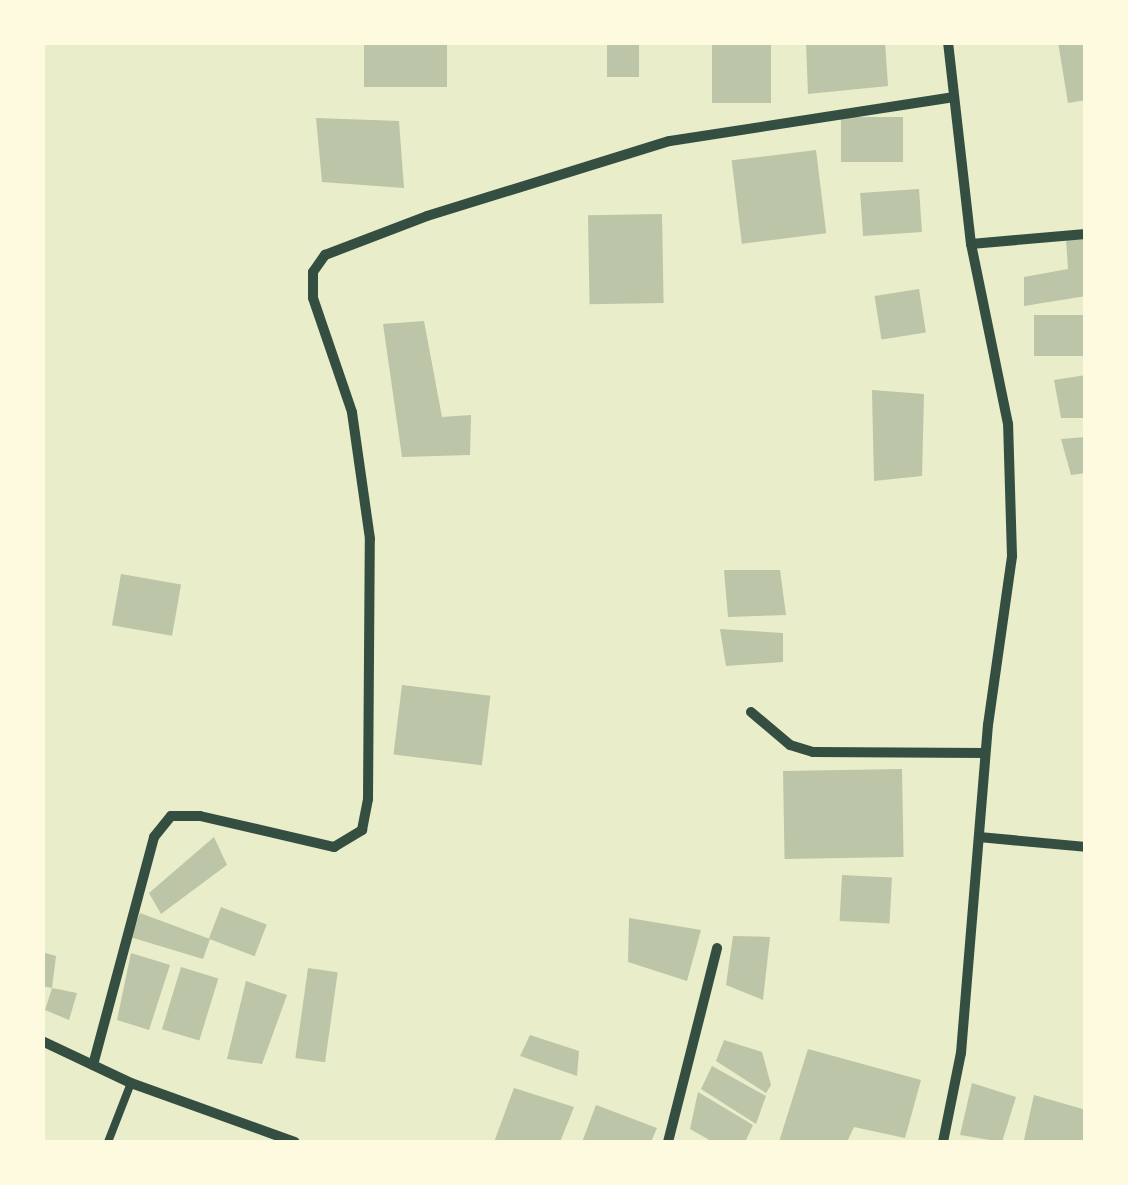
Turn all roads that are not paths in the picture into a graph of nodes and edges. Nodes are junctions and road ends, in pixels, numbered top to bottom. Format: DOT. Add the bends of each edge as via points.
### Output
graph roads {
  1 [pos="948,42"];
  2 [pos="953,97"];
  3 [pos="1086,234"];
  4 [pos="971,244"];
  5 [pos="751,712"];
  6 [pos="986,754"];
  7 [pos="978,837"];
  8 [pos="1086,847"];
  9 [pos="717,948"];
  10 [pos="42,1041"];
  11 [pos="93,1065"];
  12 [pos="131,1083"];
  13 [pos="108,1142"];
  14 [pos="295,1142"];
  15 [pos="668,1142"];
  16 [pos="943,1142"];
  1 -- 2 [label="street"];
  2 -- 4 [label="street"];
  2 -- 11 [label="street" via="670,141 428,216 325,256 312,272 313,298 352,412 370,540 368,799 362,830 334,846 200,816 172,816 154,836"];
  3 -- 4 [label="street"];
  4 -- 6 [label="street" via="1008,424 1012,556"];
  5 -- 6 [label="street" via="790,744 813,752"];
  6 -- 7 [label="street"];
  7 -- 8 [label="street"];
  7 -- 16 [label="street" via="961,1053"];
  9 -- 15 [label="street"];
  10 -- 11 [label="street"];
  11 -- 12 [label="street"];
  12 -- 13 [label="lane"];
  12 -- 14 [label="street"];
}
